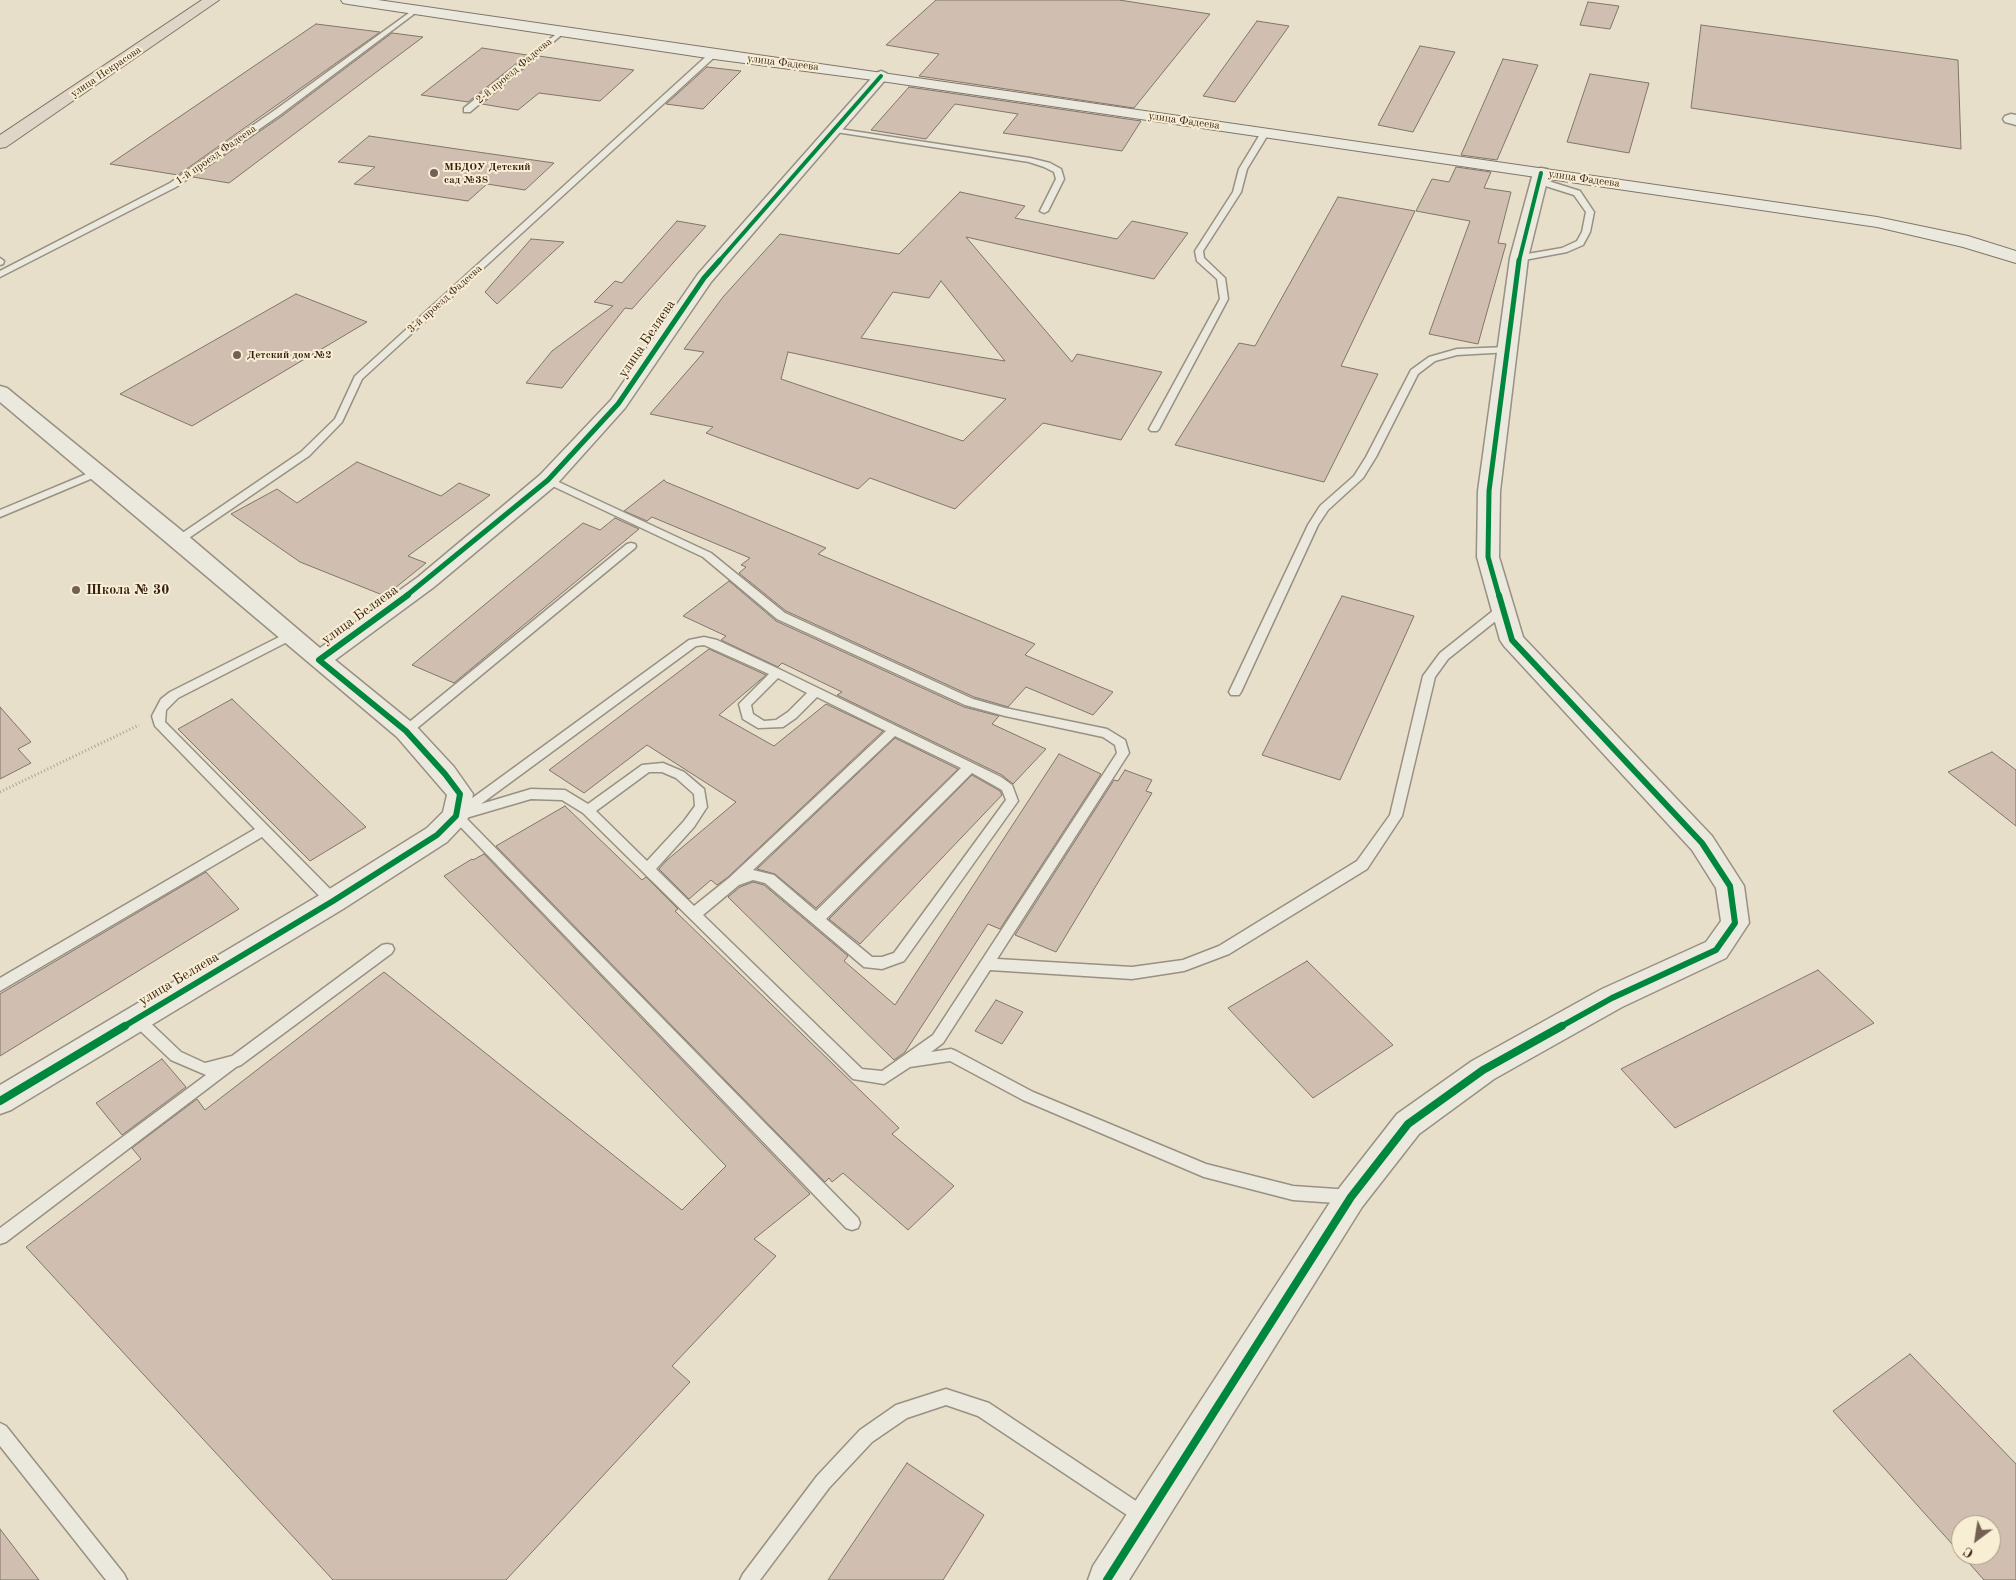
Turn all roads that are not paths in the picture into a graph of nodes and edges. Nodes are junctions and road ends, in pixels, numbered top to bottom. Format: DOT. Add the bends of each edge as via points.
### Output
graph roads {
  1 [pos="212,0"];
  2 [pos="348,0"];
  3 [pos="416,11"];
  4 [pos="562,32"];
  5 [pos="714,54"];
  6 [pos="881,76"];
  7 [pos="467,110"];
  8 [pos="836,130"];
  9 [pos="1265,133"];
  10 [pos="0,143"];
  11 [pos="1540,177"];
  12 [pos="1044,211"];
  13 [pos="2016,257"];
  14 [pos="1519,258"];
  15 [pos="0,274"];
  16 [pos="1507,350"];
  17 [pos="0,392"];
  18 [pos="1154,429"];
  19 [pos="96,473"];
  20 [pos="548,480"];
  21 [pos="0,514"];
  22 [pos="179,540"];
  23 [pos="631,546"];
  24 [pos="1503,610"];
  25 [pos="289,636"];
  26 [pos="319,660"];
  27 [pos="777,673"];
  28 [pos="815,692"];
  29 [pos="1234,692"];
  30 [pos="406,730"];
  31 [pos="894,730"];
  32 [pos="970,767"];
  33 [pos="588,811"];
  34 [pos="456,816"];
  35 [pos="264,830"];
  36 [pos="648,869"];
  37 [pos="734,881"];
  38 [pos="333,900"];
  39 [pos="694,914"];
  40 [pos="816,918"];
  41 [pos="387,949"];
  42 [pos="987,964"];
  43 [pos="0,985"];
  44 [pos="137,1019"];
  45 [pos="236,1061"];
  46 [pos="908,1061"];
  47 [pos="0,1102"];
  48 [pos="1351,1197"];
  49 [pos="852,1223"];
  50 [pos="0,1237"];
  51 [pos="0,1432"];
  52 [pos="1147,1518"];
  53 [pos="118,1580"];
  54 [pos="749,1580"];
  55 [pos="1107,1580"];
  1 -- 10 [label="highway, улица Некрасова"];
  2 -- 3 [label="main road, улица Фадеева"];
  3 -- 4 [label="main road, улица Фадеева"];
  3 -- 15 [label="lane, 1-й проезд Фадеева" via="173,185"];
  4 -- 5 [label="main road, улица Фадеева"];
  4 -- 7 [label="lane, 2-й проезд Фадеева"];
  5 -- 6 [label="main road, улица Фадеева"];
  5 -- 22 [label="lane, 3-й проезд Фадеева" via="358,378 338,420 305,454"];
  6 -- 8 [label="street, улица Беляева"];
  6 -- 9 [label="main road, улица Фадеева"];
  8 -- 12 [label="lane" via="1047,165 1058,171 1060,180"];
  8 -- 20 [label="street, улица Беляева" via="704,278 618,404"];
  9 -- 11 [label="main road, улица Фадеева"];
  9 -- 18 [label="lane" via="1243,169 1236,192 1199,251 1200,260 1221,278 1224,300"];
  11 -- 13 [label="main road, улица Фадеева" via="1877,222 1968,242"];
  11 -- 14 [label="street"];
  11 -- 14 [label="lane" via="1577,193 1590,212 1586,232 1580,243 1564,250"];
  14 -- 16 [label="street"];
  16 -- 24 [label="street" via="1489,491 1488,548"];
  16 -- 29 [label="lane" via="1457,352 1432,359 1414,372 1358,478 1324,508 1313,525"];
  17 -- 19 [label="street"];
  19 -- 21 [label="lane"];
  19 -- 22 [label="street"];
  20 -- 26 [label="street, улица Беляева" via="426,582"];
  20 -- 42 [label="lane" via="707,555 781,616 970,702 1107,733 1121,743 1123,752"];
  22 -- 25 [label="street"];
  23 -- 30 [label="lane"];
  24 -- 42 [label="lane" via="1444,656 1429,676 1396,816 1362,865 1224,950 1184,965 1132,973"];
  24 -- 48 [label="street" via="1512,640 1702,844 1730,886 1736,923 1716,950 1595,1008 1483,1070 1408,1124"];
  25 -- 26 [label="street"];
  25 -- 35 [label="lane" via="174,695 165,702 158,716 159,723"];
  26 -- 30 [label="street, улица Беляева"];
  27 -- 28 [label="lane"];
  27 -- 28 [label="lane" via="746,704 747,716 762,725 779,724"];
  27 -- 34 [label="lane" via="713,643 704,640 693,643"];
  28 -- 31 [label="lane"];
  30 -- 34 [label="street, улица Беляева" via="460,794"];
  31 -- 32 [label="lane"];
  31 -- 37 [label="lane"];
  32 -- 40 [label="lane"];
  32 -- 40 [label="lane" via="1008,788 1012,801 899,957 882,963 869,962"];
  33 -- 34 [label="lane" via="565,795 531,794"];
  33 -- 36 [label="lane"];
  33 -- 36 [label="lane" via="646,768 663,767 680,775 700,792 701,807"];
  34 -- 38 [label="street, улица Беляева" via="437,835"];
  34 -- 49 [label="lane"];
  35 -- 38 [label="lane"];
  35 -- 43 [label="lane"];
  36 -- 39 [label="lane"];
  37 -- 39 [label="lane"];
  37 -- 40 [label="lane" via="753,875 769,879"];
  38 -- 44 [label="street, улица Беляева"];
  39 -- 46 [label="lane" via="858,1074 884,1078"];
  41 -- 45 [label="lane"];
  42 -- 46 [label="lane" via="938,1039"];
  44 -- 45 [label="lane" via="176,1056 204,1069"];
  44 -- 47 [label="street, улица Беляева"];
  45 -- 50 [label="lane"];
  46 -- 48 [label="lane" via="951,1055 1028,1096 1204,1170 1293,1193"];
  48 -- 52 [label="street"];
  51 -- 53 [label="lane"];
  52 -- 54 [label="lane" via="983,1409 946,1397 902,1411 866,1436 823,1482"];
  52 -- 55 [label="street"];
}
